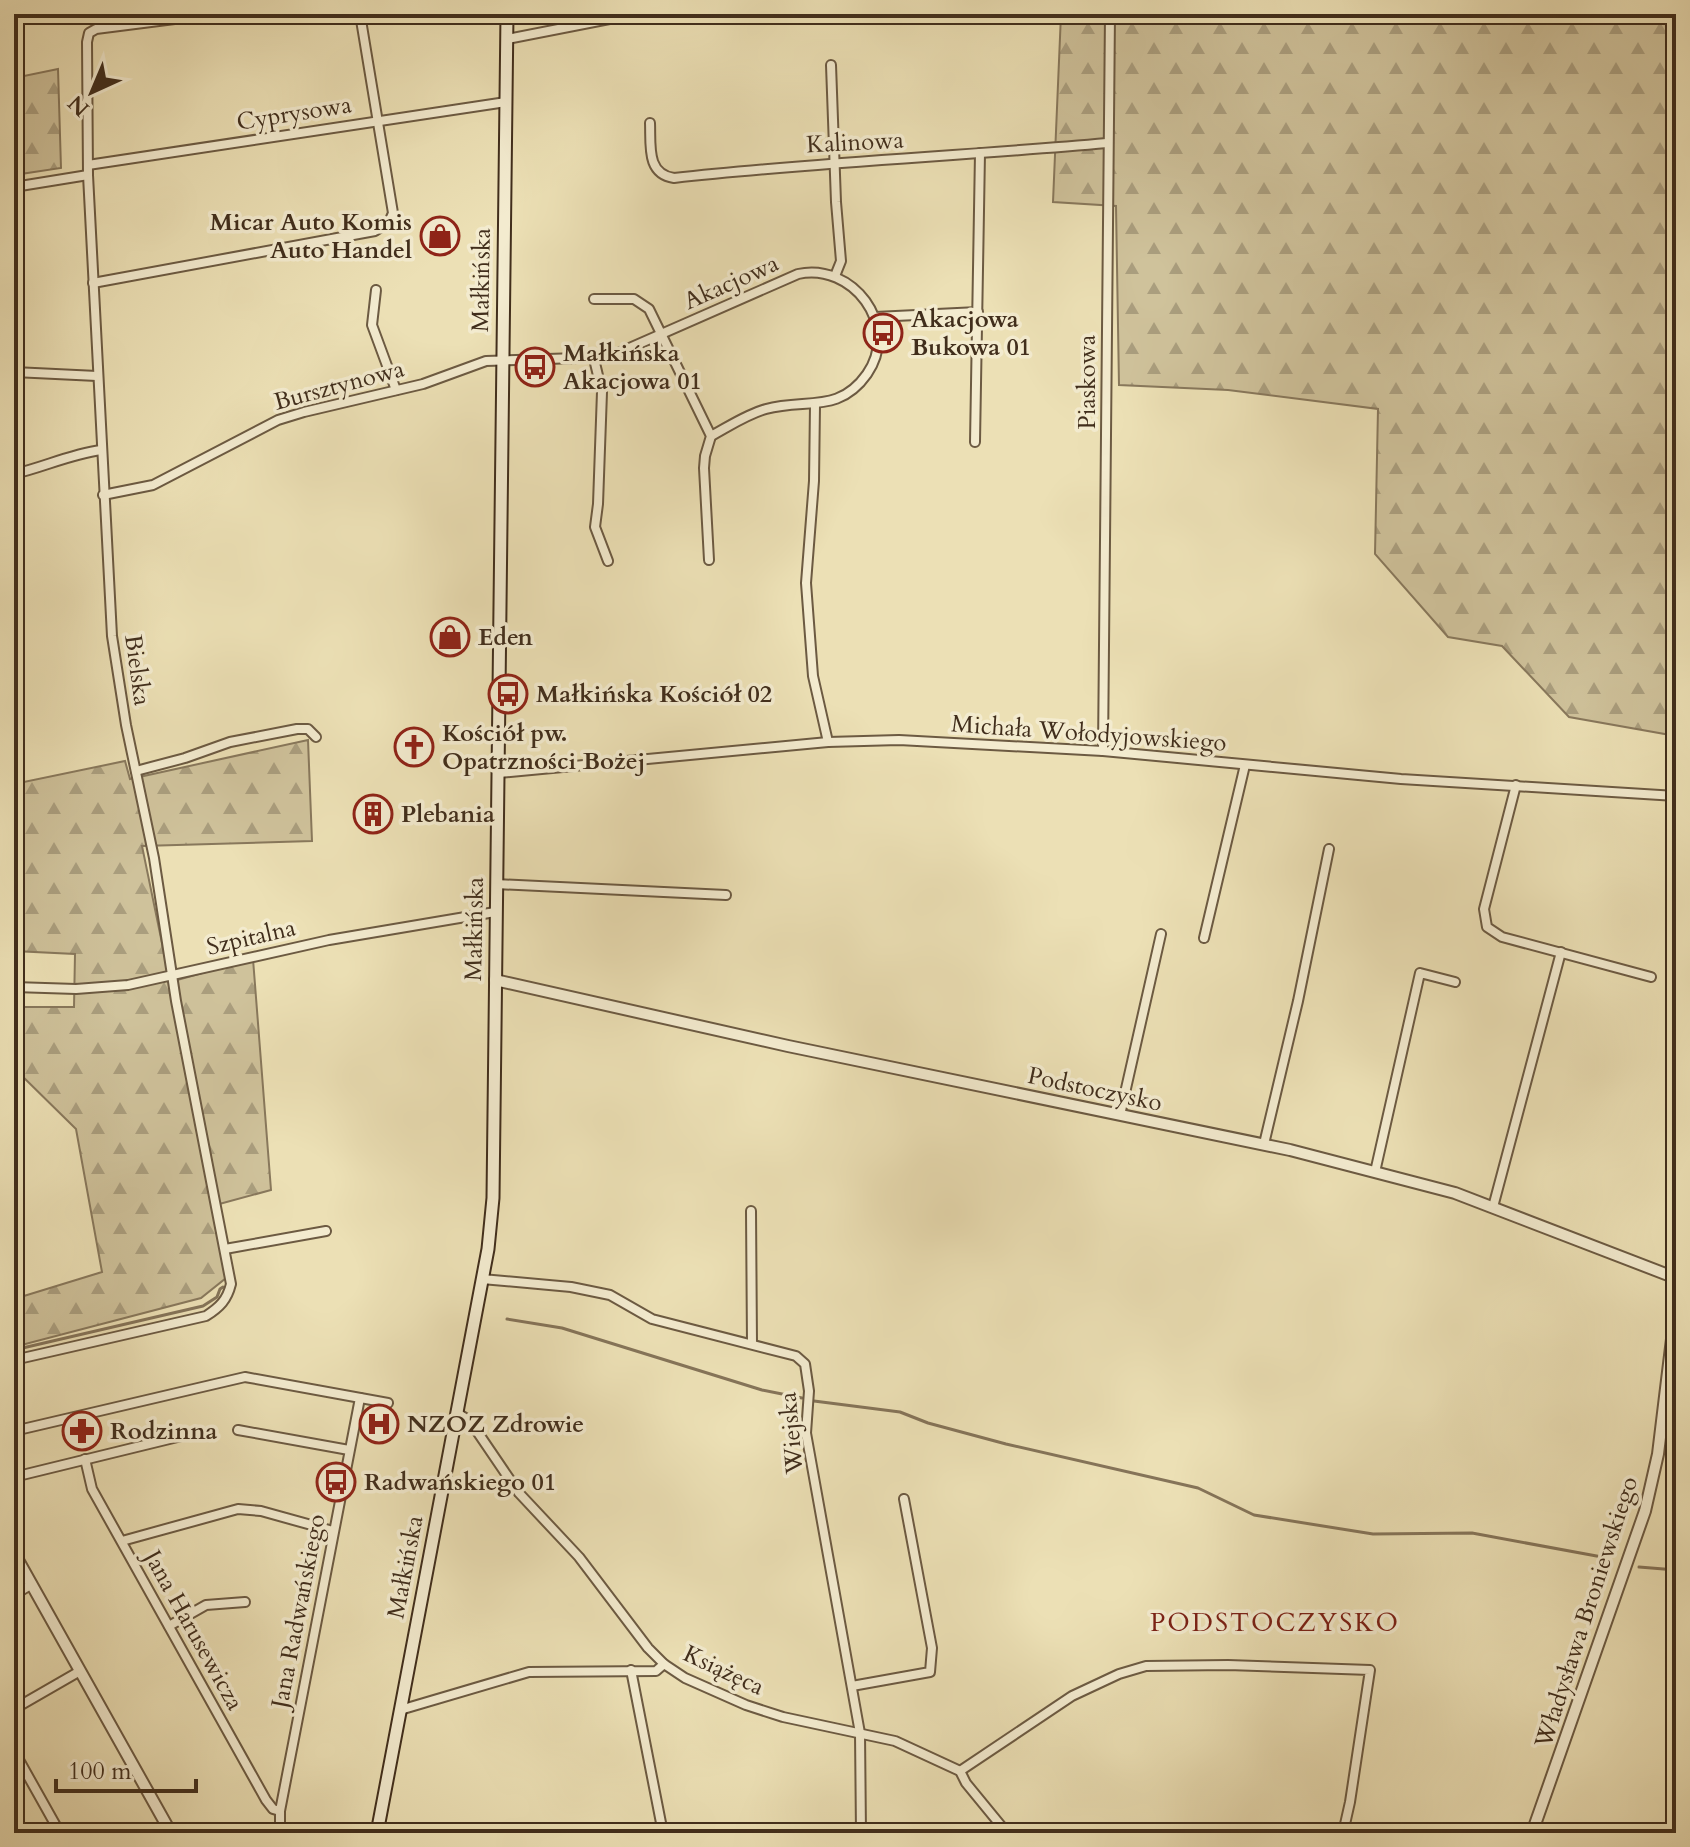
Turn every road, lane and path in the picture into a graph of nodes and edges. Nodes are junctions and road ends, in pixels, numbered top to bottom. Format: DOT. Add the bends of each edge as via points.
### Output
graph roads {
  1 [pos="214,14"];
  2 [pos="360,14"];
  3 [pos="507,14"];
  4 [pos="635,14"];
  5 [pos="1110,14"];
  6 [pos="507,39"];
  7 [pos="831,65"];
  8 [pos="506,102"];
  9 [pos="378,121"];
  10 [pos="650,123"];
  11 [pos="1107,143"];
  12 [pos="980,153"];
  13 [pos="836,163"];
  14 [pos="88,170"];
  15 [pos="14,187"];
  16 [pos="835,276"];
  17 [pos="93,283"];
  18 [pos="376,290"];
  19 [pos="594,299"];
  20 [pos="978,312"];
  21 [pos="875,317"];
  22 [pos="663,334"];
  23 [pos="594,359"];
  24 [pos="502,361"];
  25 [pos="14,372"];
  26 [pos="97,376"];
  27 [pos="396,390"];
  28 [pos="815,405"];
  29 [pos="711,436"];
  30 [pos="975,442"];
  31 [pos="101,450"];
  32 [pos="14,474"];
  33 [pos="103,495"];
  34 [pos="709,560"];
  35 [pos="608,561"];
  36 [pos="316,737"];
  37 [pos="828,742"];
  38 [pos="1103,751"];
  39 [pos="1245,765"];
  40 [pos="136,771"];
  41 [pos="499,773"];
  42 [pos="1516,785"];
  43 [pos="1676,796"];
  44 [pos="1329,849"];
  45 [pos="496,884"];
  46 [pos="726,895"];
  47 [pos="495,912"];
  48 [pos="1161,934"];
  49 [pos="1204,938"];
  50 [pos="1561,952"];
  51 [pos="172,975"];
  52 [pos="1651,977"];
  53 [pos="495,980"];
  54 [pos="1455,982"];
  55 [pos="14,987"];
  56 [pos="1120,1115"];
  57 [pos="1264,1144"];
  58 [pos="1375,1172"];
  59 [pos="1493,1207"];
  60 [pos="751,1211"];
  61 [pos="326,1231"];
  62 [pos="225,1249"];
  63 [pos="1676,1278"];
  64 [pos="482,1279"];
  65 [pos="1676,1306"];
  66 [pos="752,1343"];
  67 [pos="14,1360"];
  68 [pos="1670,1390"];
  69 [pos="360,1398"];
  70 [pos="388,1403"];
  71 [pos="456,1412"];
  72 [pos="238,1430"];
  73 [pos="14,1431"];
  74 [pos="194,1433"];
  75 [pos="349,1450"];
  76 [pos="85,1459"];
  77 [pos="14,1477"];
  78 [pos="904,1499"];
  79 [pos="333,1531"];
  80 [pos="122,1541"];
  81 [pos="14,1553"];
  82 [pos="32,1584"];
  83 [pos="14,1595"];
  84 [pos="245,1602"];
  85 [pos="169,1626"];
  86 [pos="664,1664"];
  87 [pos="631,1670"];
  88 [pos="80,1671"];
  89 [pos="852,1686"];
  90 [pos="14,1709"];
  91 [pos="400,1710"];
  92 [pos="860,1733"];
  93 [pos="14,1751"];
  94 [pos="960,1771"];
  95 [pos="280,1811"];
  96 [pos="60,1833"];
  97 [pos="171,1833"];
  98 [pos="280,1833"];
  99 [pos="377,1833"];
  100 [pos="663,1833"];
  101 [pos="861,1833"];
  102 [pos="1007,1833"];
  103 [pos="1343,1833"];
  104 [pos="1532,1833"];
  1 -- 14 [label="street, Bielska" via="89,33"];
  2 -- 9 [label="street"];
  3 -- 6 [label="main road, Małkińska"];
  4 -- 6 [label="street"];
  5 -- 11 [label="street, Piaskowa"];
  6 -- 8 [label="main road, Małkińska"];
  7 -- 13 [label="street"];
  8 -- 9 [label="street, Cyprysowa"];
  8 -- 24 [label="main road, Małkińska"];
  9 -- 14 [label="street, Cyprysowa"];
  9 -- 17 [label="street" via="393,213 375,231"];
  10 -- 13 [label="street, Kalinowa" via="654,168 662,176"];
  11 -- 12 [label="street, Kalinowa"];
  11 -- 38 [label="street, Piaskowa"];
  12 -- 13 [label="street, Kalinowa"];
  12 -- 20 [label="street"];
  13 -- 16 [label="street" via="841,261"];
  14 -- 15 [label="street, Cyprysowa"];
  14 -- 17 [label="street, Bielska"];
  16 -- 21 [label="street" via="860,292"];
  16 -- 22 [label="street, Akacjowa" via="798,274"];
  17 -- 26 [label="street, Bielska"];
  18 -- 27 [label="street" via="372,325"];
  19 -- 22 [label="street" via="642,303"];
  20 -- 21 [label="street"];
  20 -- 30 [label="street"];
  21 -- 28 [label="street" via="878,346 867,374 839,398"];
  22 -- 23 [label="street, Akacjowa"];
  22 -- 29 [label="street"];
  23 -- 24 [label="street, Akacjowa"];
  23 -- 35 [label="street" via="602,392 595,527"];
  24 -- 27 [label="street, Bursztynowa" via="486,361"];
  24 -- 41 [label="main road, Małkińska"];
  25 -- 26 [label="street"];
  26 -- 31 [label="street, Bielska"];
  27 -- 33 [label="street, Bursztynowa" via="278,420 153,485"];
  28 -- 29 [label="street" via="765,409"];
  28 -- 37 [label="street" via="808,645"];
  29 -- 34 [label="street" via="704,468"];
  31 -- 32 [label="street"];
  31 -- 33 [label="street, Bielska"];
  33 -- 40 [label="street, Bielska" via="112,636"];
  36 -- 40 [label="street" via="308,729 297,729 230,742"];
  37 -- 38 [label="street, Michała Wołodyjowskiego" via="899,740"];
  37 -- 41 [label="street, Michała Wołodyjowskiego"];
  38 -- 39 [label="street, Michała Wołodyjowskiego"];
  39 -- 42 [label="street, Michała Wołodyjowskiego"];
  39 -- 49 [label="street"];
  40 -- 51 [label="street, Bielska"];
  41 -- 45 [label="main road, Małkińska"];
  42 -- 43 [label="street, Michała Wołodyjowskiego"];
  42 -- 50 [label="street" via="1484,919 1493,933"];
  44 -- 57 [label="street"];
  45 -- 46 [label="street"];
  45 -- 47 [label="main road, Małkińska"];
  47 -- 51 [label="street, Szpitalna" via="329,940"];
  47 -- 53 [label="main road, Małkińska"];
  48 -- 56 [label="street"];
  50 -- 52 [label="street"];
  50 -- 59 [label="street"];
  51 -- 55 [label="street, Szpitalna" via="97,988"];
  51 -- 62 [label="street, Bielska"];
  53 -- 56 [label="street, Podstoczysko"];
  53 -- 64 [label="main road, Małkińska" via="493,1198"];
  54 -- 58 [label="street" via="1420,973"];
  56 -- 57 [label="street, Podstoczysko"];
  57 -- 58 [label="street, Podstoczysko"];
  58 -- 59 [label="street, Podstoczysko"];
  59 -- 63 [label="street, Podstoczysko"];
  60 -- 66 [label="street"];
  61 -- 62 [label="street"];
  62 -- 67 [label="street, Bielska" via="231,1284 224,1302 206,1316"];
  64 -- 66 [label="street, Wiejska" via="610,1295 652,1319"];
  64 -- 71 [label="main road, Małkińska"];
  65 -- 68 [label="street, Władysława Broniewskiego"];
  66 -- 89 [label="street, Wiejska" via="796,1356 805,1364 806,1433"];
  68 -- 104 [label="street, Władysława Broniewskiego" via="1645,1511"];
  69 -- 70 [label="street"];
  69 -- 73 [label="street" via="245,1377"];
  69 -- 75 [label="street, Jana Radwańskiego"];
  71 -- 86 [label="street, Książęca" via="470,1421 519,1493 579,1557"];
  71 -- 91 [label="main road, Małkińska"];
  72 -- 75 [label="street"];
  74 -- 76 [label="street"];
  75 -- 79 [label="street, Jana Radwańskiego"];
  76 -- 77 [label="street"];
  76 -- 80 [label="street, Jana Harusewicza" via="92,1489"];
  78 -- 89 [label="street" via="932,1648 930,1672"];
  79 -- 80 [label="street" via="238,1509"];
  79 -- 95 [label="street, Jana Radwańskiego"];
  80 -- 85 [label="street, Jana Harusewicza"];
  81 -- 82 [label="street"];
  82 -- 83 [label="street"];
  82 -- 88 [label="street"];
  84 -- 85 [label="street" via="206,1605"];
  85 -- 95 [label="street, Jana Harusewicza" via="266,1800"];
  86 -- 87 [label="street" via="656,1671"];
  86 -- 92 [label="street, Książęca" via="746,1705"];
  87 -- 91 [label="street" via="529,1672"];
  87 -- 100 [label="street"];
  88 -- 90 [label="street"];
  88 -- 97 [label="street"];
  89 -- 92 [label="street, Wiejska"];
  91 -- 99 [label="main road, Małkińska"];
  92 -- 94 [label="street, Książęca" via="895,1741"];
  92 -- 101 [label="street, Wiejska"];
  93 -- 96 [label="street"];
  94 -- 102 [label="street"];
  94 -- 103 [label="street" via="1072,1696 1146,1666 1370,1670"];
  95 -- 98 [label="street, Jana Radwańskiego"];
}
